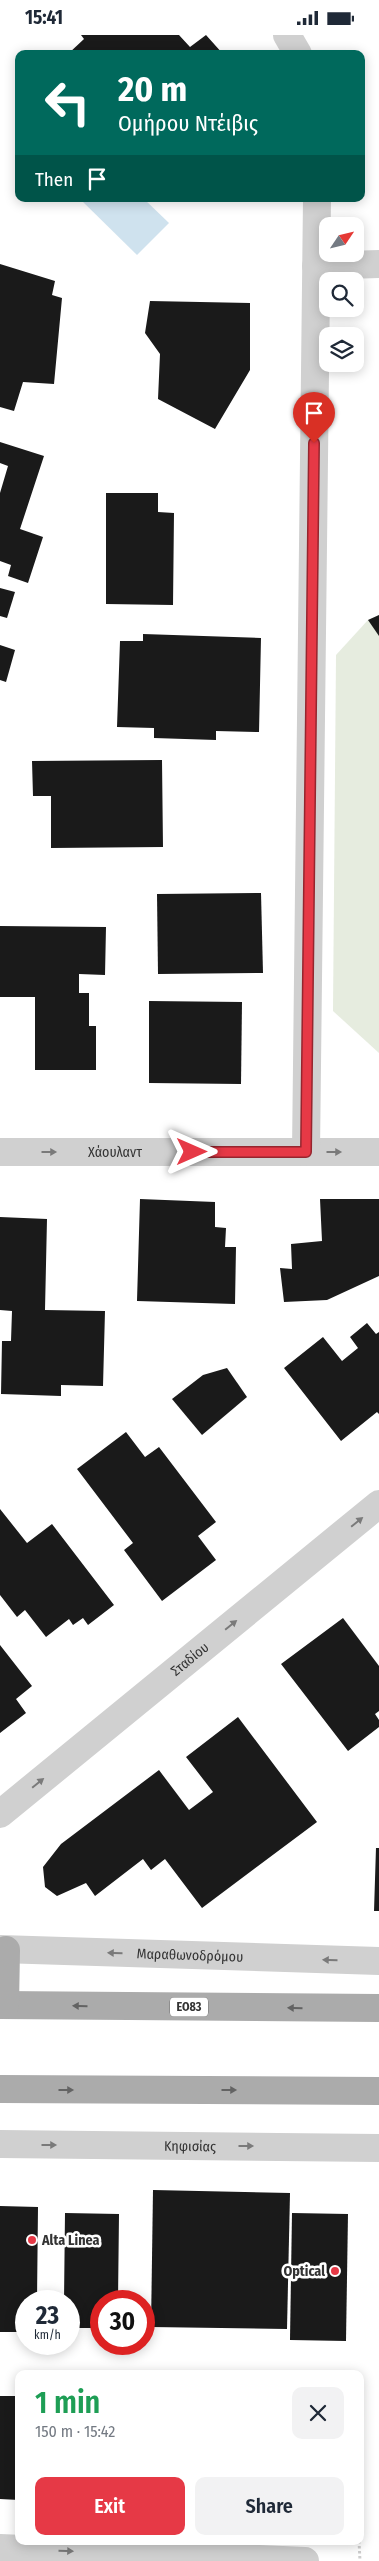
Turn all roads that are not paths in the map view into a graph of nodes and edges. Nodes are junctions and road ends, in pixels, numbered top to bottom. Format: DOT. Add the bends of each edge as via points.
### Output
graph roads {
  1 [pos="287,35"];
  2 [pos="296,50"];
  3 [pos="317,202"];
  4 [pos="379,264"];
  5 [pos="316,266"];
  6 [pos="0,1151"];
  7 [pos="306,1152"];
  8 [pos="379,1152"];
  9 [pos="379,1504"];
  10 [pos="0,1814"];
  11 [pos="3,1949"];
  12 [pos="379,1961"];
  13 [pos="2,2005"];
  14 [pos="379,2008"];
  15 [pos="0,2089"];
  16 [pos="379,2091"];
  17 [pos="0,2144"];
  18 [pos="379,2148"];
  19 [pos="0,2548"];
  20 [pos="305,2561"];
  1 -- 2 [label="street"];
  3 -- 5 [label="street"];
  4 -- 5 [label="street"];
  5 -- 7 [label="street"];
  6 -- 7 [label="street, Χάουλαντ, one-way"];
  7 -- 8 [label="street, Χάουλαντ, one-way"];
  10 -- 9 [label="street, Σταδίου, one-way"];
  12 -- 11 [label="street, Μαραθωνοδρόμου, one-way"];
  11 -- 13 [label="main road"];
  14 -- 13 [label="main road, ΕΟ83, one-way"];
  15 -- 16 [label="main road, one-way"];
  17 -- 18 [label="street, Κηφισίας, one-way"];
  19 -- 20 [label="street, one-way"];
}
